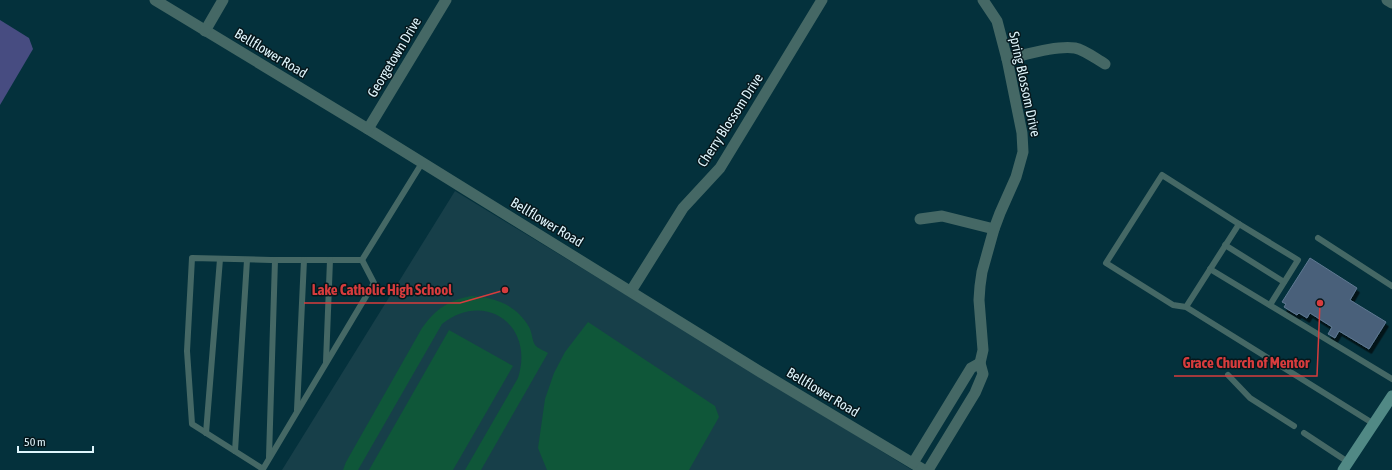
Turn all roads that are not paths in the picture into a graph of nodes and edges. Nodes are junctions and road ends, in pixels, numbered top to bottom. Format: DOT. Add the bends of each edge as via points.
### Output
graph roads {
  1 [pos="155,0"];
  2 [pos="223,0"];
  3 [pos="446,0"];
  4 [pos="822,0"];
  5 [pos="983,0"];
  6 [pos="1387,0"];
  7 [pos="1392,3"];
  8 [pos="205,31"];
  9 [pos="1007,59"];
  10 [pos="1105,64"];
  11 [pos="368,129"];
  12 [pos="422,163"];
  13 [pos="920,219"];
  14 [pos="1239,224"];
  15 [pos="994,229"];
  16 [pos="1318,238"];
  17 [pos="1225,245"];
  18 [pos="220,259"];
  19 [pos="247,260"];
  20 [pos="275,260"];
  21 [pos="304,260"];
  22 [pos="330,260"];
  23 [pos="362,260"];
  24 [pos="1210,269"];
  25 [pos="1284,282"];
  26 [pos="1392,286"];
  27 [pos="631,291"];
  28 [pos="1270,306"];
  29 [pos="1186,307"];
  30 [pos="980,363"];
  31 [pos="326,364"];
  32 [pos="1228,375"];
  33 [pos="1392,379"];
  34 [pos="1392,396"];
  35 [pos="297,412"];
  36 [pos="1374,424"];
  37 [pos="1294,426"];
  38 [pos="206,433"];
  39 [pos="1304,433"];
  40 [pos="235,451"];
  41 [pos="269,458"];
  42 [pos="913,463"];
  43 [pos="1346,466"];
  44 [pos="924,470"];
  45 [pos="928,470"];
  1 -- 8 [label="street, Bellflower Road"];
  2 -- 8 [label="street"];
  3 -- 11 [label="street, Georgetown Drive"];
  4 -- 27 [label="street, Cherry Blossom Drive" via="720,168 684,208"];
  5 -- 9 [label="street, Spring Blossom Drive" via="997,22"];
  6 -- 7 [label="street"];
  8 -- 11 [label="street, Bellflower Road"];
  9 -- 10 [label="street" via="1049,50 1074,48"];
  9 -- 15 [label="street, Spring Blossom Drive" via="1022,133 1023,152 1016,177"];
  11 -- 12 [label="street, Bellflower Road"];
  12 -- 23 [label="lane"];
  12 -- 27 [label="street, Bellflower Road"];
  13 -- 15 [label="street" via="942,216"];
  14 -- 17 [label="lane"];
  14 -- 25 [label="lane" via="1298,260"];
  14 -- 29 [label="lane" via="1162,175 1106,263 1173,305"];
  15 -- 30 [label="street, Spring Blossom Drive" via="980,286 983,350"];
  16 -- 26 [label="lane"];
  17 -- 24 [label="lane"];
  17 -- 25 [label="lane"];
  18 -- 19 [label="lane"];
  18 -- 38 [label="lane"];
  18 -- 38 [label="lane" via="192,258 187,351 192,424"];
  19 -- 20 [label="lane"];
  19 -- 40 [label="lane"];
  20 -- 21 [label="lane"];
  20 -- 41 [label="lane"];
  21 -- 22 [label="lane"];
  21 -- 35 [label="lane"];
  22 -- 23 [label="lane"];
  22 -- 31 [label="lane"];
  23 -- 31 [label="lane" via="374,283"];
  24 -- 28 [label="lane"];
  24 -- 29 [label="lane"];
  25 -- 28 [label="lane"];
  27 -- 42 [label="street, Bellflower Road"];
  28 -- 33 [label="lane"];
  29 -- 36 [label="lane"];
  30 -- 42 [label="street" via="971,368"];
  30 -- 45 [label="street, Spring Blossom Drive" via="983,374 975,393"];
  31 -- 35 [label="lane"];
  32 -- 37 [label="lane" via="1250,398"];
  34 -- 36 [label="main road"];
  35 -- 41 [label="lane"];
  36 -- 43 [label="main road"];
  38 -- 40 [label="lane"];
  39 -- 43 [label="lane"];
  40 -- 41 [label="lane" via="263,469"];
  42 -- 44 [label="street, Bellflower Road"];
}
